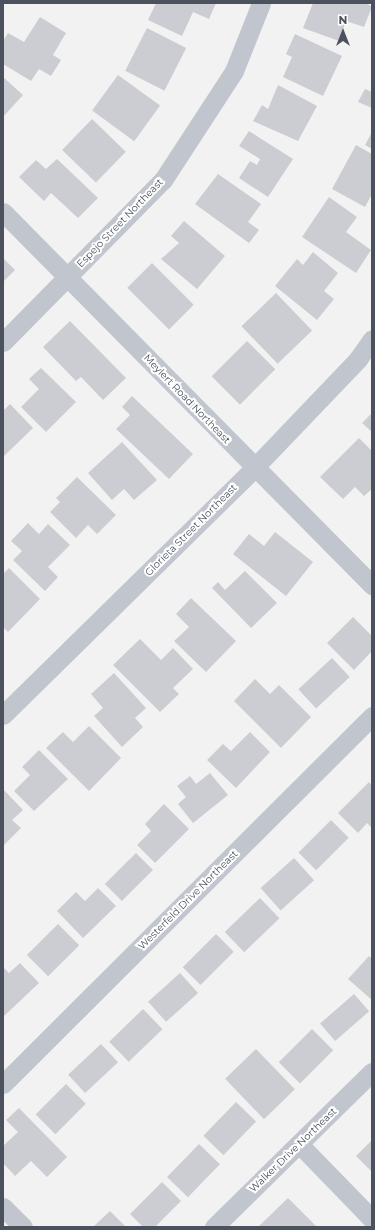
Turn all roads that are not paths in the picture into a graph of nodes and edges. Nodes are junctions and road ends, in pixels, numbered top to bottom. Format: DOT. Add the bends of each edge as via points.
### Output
graph roads {
  1 [pos="262,3"];
  2 [pos="3,212"];
  3 [pos="67,278"];
  4 [pos="372,338"];
  5 [pos="3,342"];
  6 [pos="254,468"];
  7 [pos="372,585"];
  8 [pos="3,716"];
  9 [pos="372,716"];
  10 [pos="372,1072"];
  11 [pos="3,1084"];
  12 [pos="299,1144"];
  13 [pos="3,1207"];
  14 [pos="372,1219"];
  15 [pos="23,1227"];
  16 [pos="214,1227"];
  1 -- 3 [label="street, Espejo Street Northeast" via="234,71 163,180"];
  2 -- 3 [label="street, Meylert Road Northeast"];
  3 -- 5 [label="street, Espejo Street Northeast"];
  3 -- 6 [label="street, Meylert Road Northeast"];
  4 -- 6 [label="street, Glorieta Street Northeast" via="358,359"];
  6 -- 7 [label="street, Meylert Road Northeast"];
  6 -- 8 [label="street, Glorieta Street Northeast"];
  9 -- 11 [label="street, Westerfeld Drive Northeast"];
  10 -- 12 [label="street, Walker Drive Northeast"];
  12 -- 14 [label="street"];
  12 -- 16 [label="street, Walker Drive Northeast"];
  13 -- 15 [label="street"];
}
